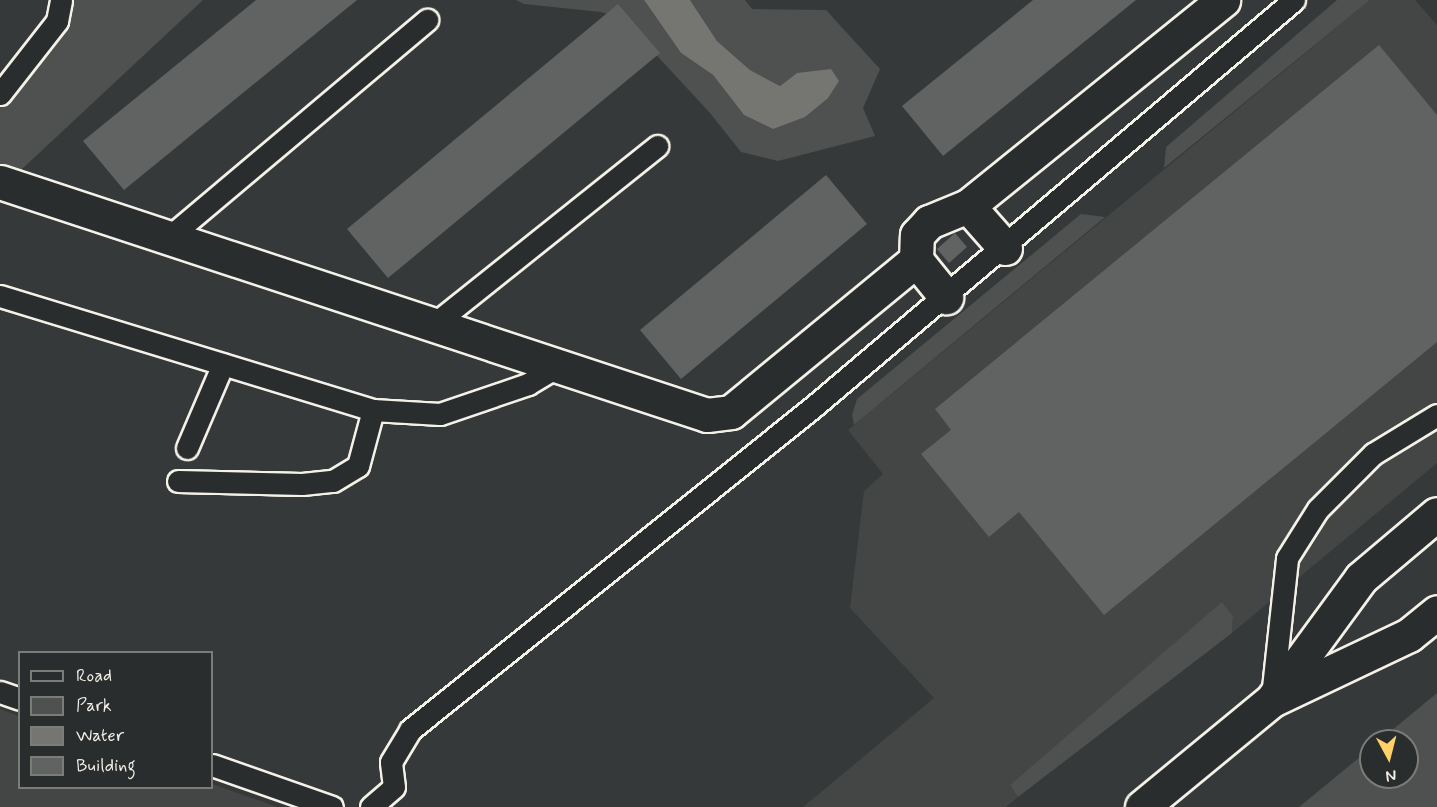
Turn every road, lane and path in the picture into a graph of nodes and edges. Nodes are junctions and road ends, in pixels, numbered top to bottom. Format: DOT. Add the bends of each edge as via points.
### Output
graph roads {
  1 [pos="61,0"];
  2 [pos="1224,0"];
  3 [pos="1294,0"];
  4 [pos="427,20"];
  5 [pos="0,94"];
  6 [pos="657,146"];
  7 [pos="0,182"];
  8 [pos="968,206"];
  9 [pos="168,238"];
  10 [pos="1005,248"];
  11 [pos="916,260"];
  12 [pos="0,297"];
  13 [pos="946,297"];
  14 [pos="433,325"];
  15 [pos="223,364"];
  16 [pos="558,366"];
  17 [pos="373,410"];
  18 [pos="1437,415"];
  19 [pos="187,448"];
  20 [pos="178,481"];
  21 [pos="1437,514"];
  22 [pos="1437,612"];
  23 [pos="0,692"];
  24 [pos="18,698"];
  25 [pos="1272,700"];
  26 [pos="213,765"];
  27 [pos="332,807"];
  28 [pos="371,807"];
  29 [pos="1142,807"];
  1 -- 5 [label="lane" via="57,21"];
  2 -- 8 [label="street"];
  3 -- 10 [label="lane"];
  4 -- 9 [label="lane"];
  6 -- 14 [label="lane"];
  7 -- 9 [label="street"];
  8 -- 10 [label="street"];
  8 -- 11 [label="street" via="929,222 917,235"];
  9 -- 14 [label="street"];
  10 -- 13 [label="lane"];
  11 -- 13 [label="street"];
  11 -- 16 [label="street" via="731,412 706,415"];
  12 -- 15 [label="lane"];
  13 -- 28 [label="lane" via="410,730 391,762 394,788"];
  14 -- 16 [label="street"];
  15 -- 17 [label="lane"];
  15 -- 19 [label="lane"];
  16 -- 17 [label="lane" via="528,384 440,414"];
  17 -- 20 [label="lane" via="358,466 333,481"];
  18 -- 25 [label="lane" via="1373,454 1318,508 1287,558"];
  21 -- 25 [label="street" via="1361,578"];
  22 -- 25 [label="street" via="1409,635"];
  23 -- 24 [label="lane"];
  25 -- 29 [label="street"];
  26 -- 27 [label="lane"];
}
